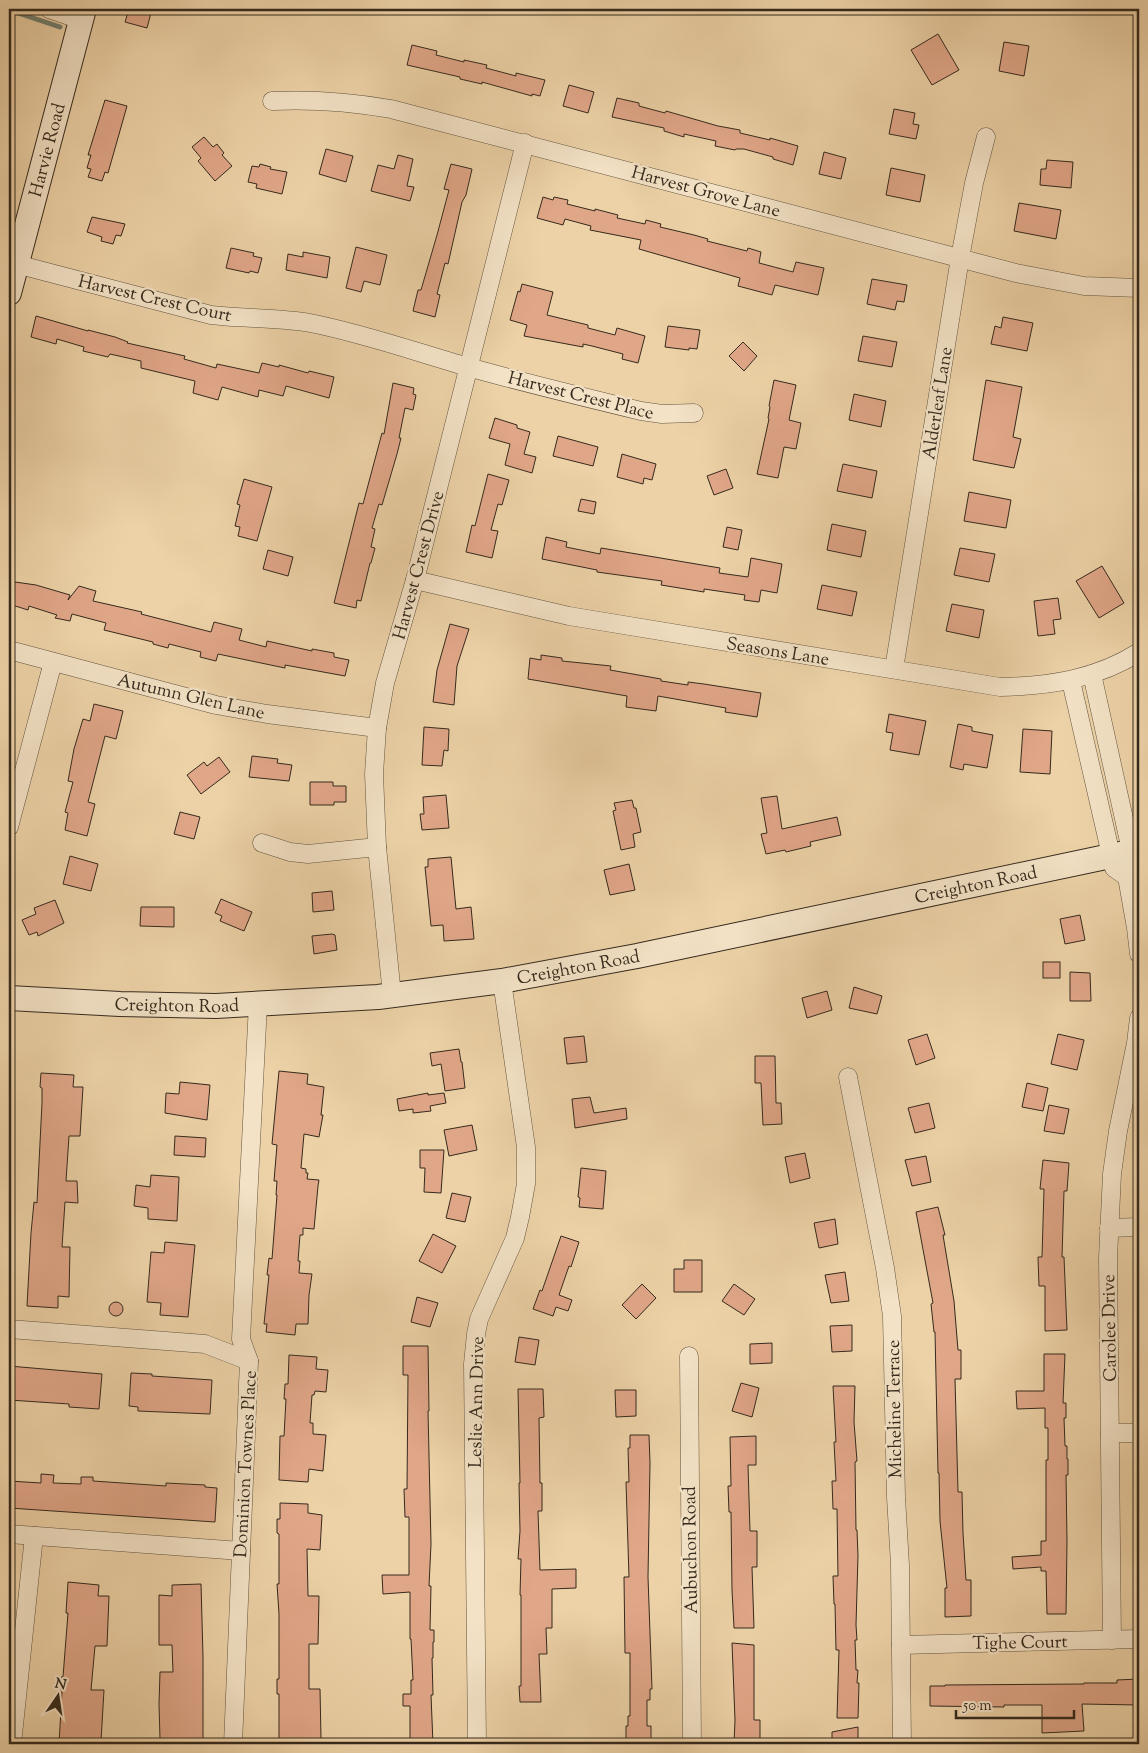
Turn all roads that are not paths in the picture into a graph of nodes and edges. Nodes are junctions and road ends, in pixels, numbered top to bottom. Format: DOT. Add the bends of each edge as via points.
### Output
graph roads {
  1 [pos="49,9"];
  2 [pos="83,14"];
  3 [pos="272,101"];
  4 [pos="986,137"];
  5 [pos="525,143"];
  6 [pos="960,258"];
  7 [pos="16,264"];
  8 [pos="1139,288"];
  9 [pos="9,293"];
  10 [pos="468,367"];
  11 [pos="694,413"];
  12 [pos="415,580"];
  13 [pos="9,650"];
  14 [pos="1139,652"];
  15 [pos="52,662"];
  16 [pos="894,669"];
  17 [pos="1092,674"];
  18 [pos="1071,680"];
  19 [pos="377,728"];
  20 [pos="9,827"];
  21 [pos="262,842"];
  22 [pos="377,847"];
  23 [pos="1127,853"];
  24 [pos="1139,954"];
  25 [pos="502,981"];
  26 [pos="392,996"];
  27 [pos="9,998"];
  28 [pos="258,1004"];
  29 [pos="1139,1018"];
  30 [pos="848,1077"];
  31 [pos="1139,1227"];
  32 [pos="1109,1228"];
  33 [pos="9,1330"];
  34 [pos="689,1356"];
  35 [pos="249,1361"];
  36 [pos="1110,1433"];
  37 [pos="1139,1433"];
  38 [pos="9,1534"];
  39 [pos="34,1536"];
  40 [pos="241,1551"];
  41 [pos="1139,1639"];
  42 [pos="1112,1640"];
  43 [pos="901,1645"];
  44 [pos="12,1744"];
  45 [pos="233,1744"];
  46 [pos="477,1744"];
  47 [pos="692,1744"];
  48 [pos="902,1744"];
  1 -- 2 [label="street"];
  2 -- 7 [label="main road, Harvie Road"];
  3 -- 5 [label="street, Harvest Grove Lane" via="353,102"];
  4 -- 6 [label="street, Alderleaf Lane"];
  5 -- 6 [label="street, Harvest Grove Lane"];
  5 -- 10 [label="street, Harvest Crest Drive"];
  6 -- 8 [label="street, Harvest Grove Lane" via="1084,286"];
  6 -- 16 [label="street, Alderleaf Lane"];
  7 -- 9 [label="main road, Harvie Road"];
  7 -- 10 [label="street, Harvest Crest Court" via="212,315 285,319 312,324"];
  10 -- 11 [label="street, Harvest Crest Place" via="641,411"];
  10 -- 12 [label="street, Harvest Crest Drive"];
  12 -- 16 [label="street, Seasons Lane" via="569,616"];
  12 -- 19 [label="street, Harvest Crest Drive" via="385,683"];
  13 -- 15 [label="street, Autumn Glen Lane"];
  14 -- 17 [label="street, Seasons Lane" via="1108,670"];
  15 -- 19 [label="street, Autumn Glen Lane" via="216,705"];
  15 -- 20 [label="street"];
  16 -- 18 [label="street, Seasons Lane" via="1000,686"];
  17 -- 18 [label="street, Seasons Lane"];
  17 -- 23 [label="street"];
  18 -- 23 [label="street"];
  19 -- 22 [label="street, Harvest Crest Drive" via="374,774"];
  21 -- 22 [label="street" via="290,852 308,854"];
  22 -- 26 [label="street, Harvest Crest Drive"];
  23 -- 24 [label="street" via="1114,868 1127,877"];
  23 -- 25 [label="main road, Creighton Road" via="647,954"];
  25 -- 26 [label="main road, Creighton Road"];
  25 -- 46 [label="street, Leslie Ann Drive" via="526,1147 526,1184 515,1238 479,1319 473,1364"];
  26 -- 28 [label="main road, Creighton Road"];
  27 -- 28 [label="main road, Creighton Road" via="120,1004"];
  28 -- 35 [label="street, Dominion Townes Place" via="241,1339"];
  29 -- 32 [label="street, Carolee Drive" via="1112,1174"];
  30 -- 43 [label="street, Micheline Terrace" via="892,1316"];
  31 -- 32 [label="street"];
  32 -- 36 [label="street, Carolee Drive"];
  33 -- 35 [label="street" via="205,1344"];
  34 -- 47 [label="street, Aubuchon Road"];
  35 -- 40 [label="street, Dominion Townes Place"];
  36 -- 37 [label="street"];
  36 -- 42 [label="street, Carolee Drive"];
  38 -- 39 [label="street"];
  39 -- 40 [label="street"];
  39 -- 44 [label="street"];
  40 -- 45 [label="street, Dominion Townes Place"];
  41 -- 42 [label="street, Tighe Court"];
  42 -- 43 [label="street, Tighe Court"];
  43 -- 48 [label="street, Micheline Terrace"];
}
